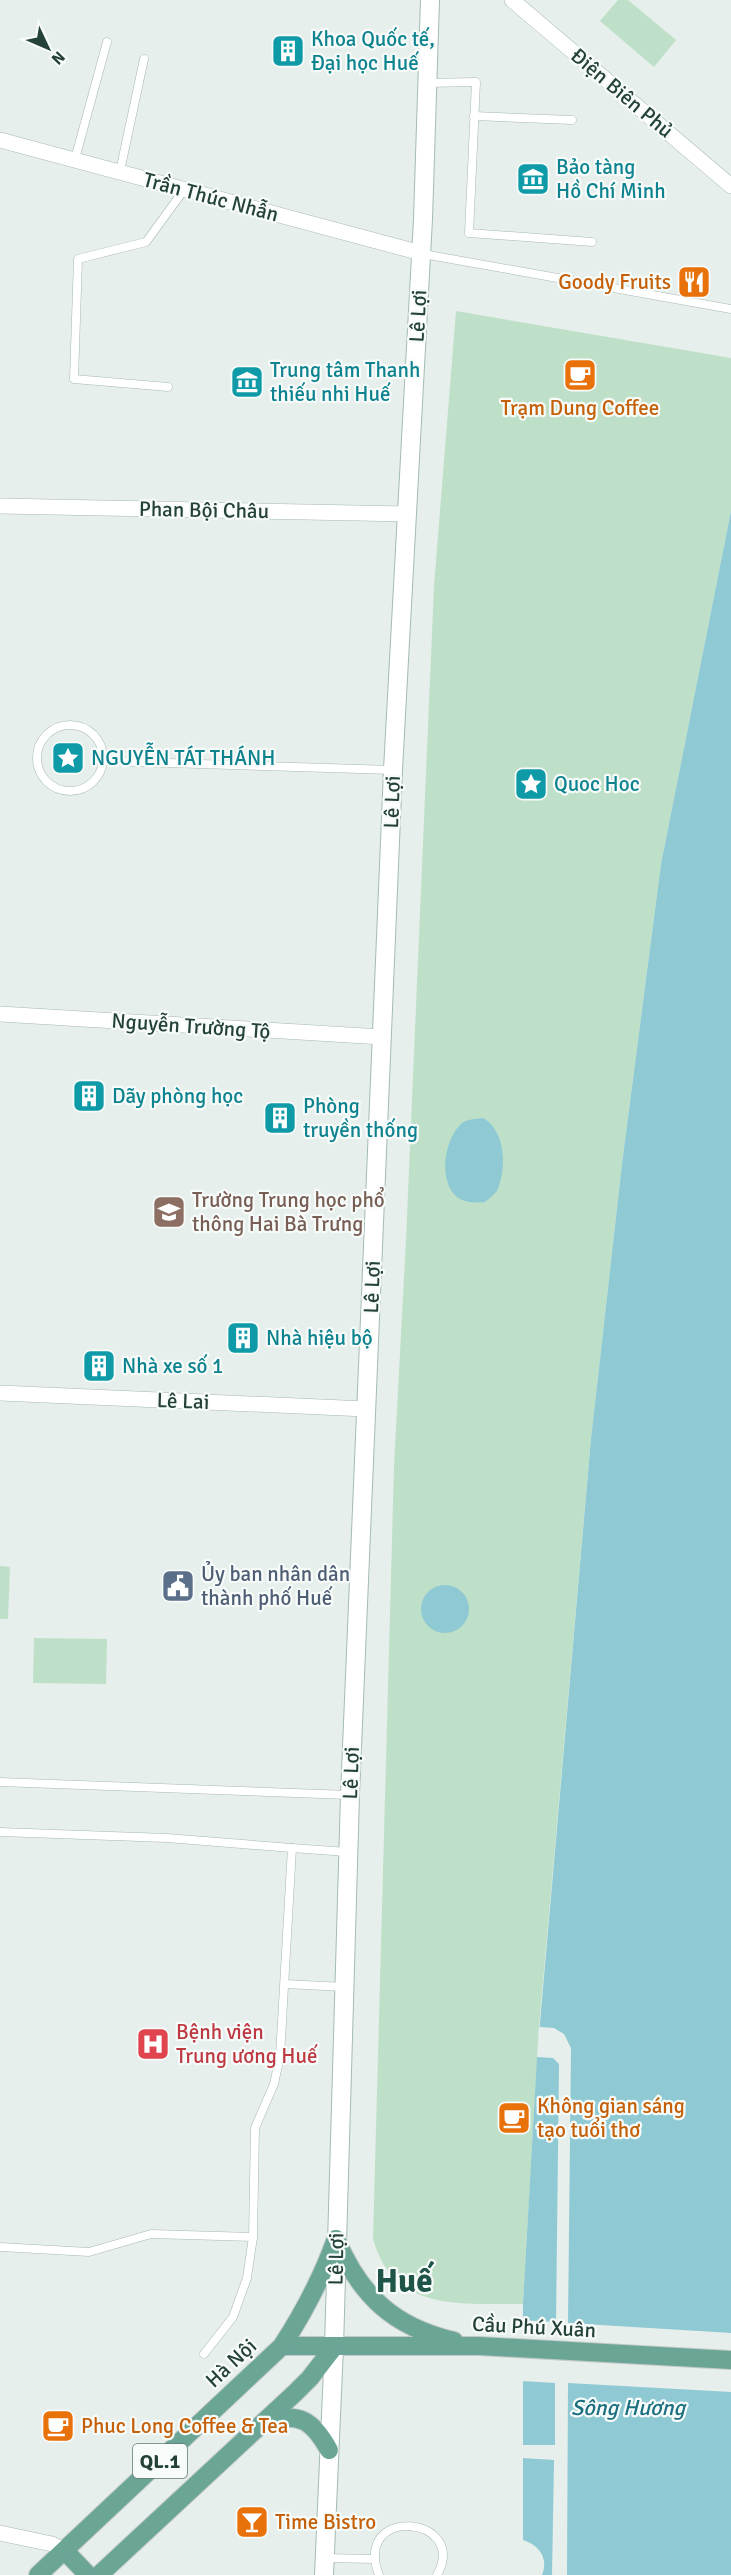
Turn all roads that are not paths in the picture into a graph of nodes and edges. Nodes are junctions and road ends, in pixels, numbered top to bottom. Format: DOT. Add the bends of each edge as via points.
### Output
graph roads {
  1 [pos="430,0"];
  2 [pos="513,0"];
  3 [pos="107,42"];
  4 [pos="144,58"];
  5 [pos="427,83"];
  6 [pos="474,116"];
  7 [pos="572,120"];
  8 [pos="0,140"];
  9 [pos="75,159"];
  10 [pos="120,171"];
  11 [pos="731,186"];
  12 [pos="184,190"];
  13 [pos="592,242"];
  14 [pos="422,253"];
  15 [pos="731,309"];
  16 [pos="168,387"];
  17 [pos="0,506"];
  18 [pos="408,514"];
  19 [pos="103,761"];
  20 [pos="393,770"];
  21 [pos="0,1014"];
  22 [pos="382,1037"];
  23 [pos="0,1393"];
  24 [pos="366,1408"];
  25 [pos="0,1782"];
  26 [pos="350,1795"];
  27 [pos="0,1832"];
  28 [pos="291,1848"];
  29 [pos="348,1852"];
  30 [pos="285,1984"];
  31 [pos="344,1987"];
  32 [pos="253,2238"];
  33 [pos="336,2239"];
  34 [pos="0,2247"];
  35 [pos="282,2346"];
  36 [pos="479,2346"];
  37 [pos="334,2347"];
  38 [pos="204,2354"];
  39 [pos="731,2360"];
  40 [pos="265,2421"];
  41 [pos="329,2450"];
  42 [pos="0,2532"];
  43 [pos="65,2551"];
  44 [pos="375,2559"];
  45 [pos="324,2566"];
  46 [pos="38,2575"];
  47 [pos="88,2575"];
  48 [pos="99,2575"];
  49 [pos="379,2575"];
  50 [pos="437,2575"];
  1 -- 5 [label="main road, Lê Lợi"];
  2 -- 11 [label="street, Điện Biên Phủ"];
  3 -- 9 [label="lane"];
  4 -- 10 [label="lane"];
  5 -- 6 [label="lane" via="476,82"];
  5 -- 14 [label="main road, Lê Lợi"];
  6 -- 7 [label="lane"];
  6 -- 13 [label="lane" via="469,233"];
  8 -- 9 [label="street, Trần Thúc Nhẫn"];
  9 -- 10 [label="street, Trần Thúc Nhẫn"];
  10 -- 12 [label="street, Trần Thúc Nhẫn"];
  12 -- 14 [label="street, Trần Thúc Nhẫn"];
  12 -- 16 [label="lane" via="146,242 78,259 74,379"];
  14 -- 15 [label="lane"];
  14 -- 18 [label="main road, Lê Lợi"];
  17 -- 18 [label="street, Phan Bội Châu"];
  18 -- 20 [label="main road, Lê Lợi"];
  19 -- 19 [label="lane" via="98,740 71,724 52,730 43,738 36,758 48,783 68,791 89,785"];
  19 -- 20 [label="lane"];
  20 -- 22 [label="main road, Lê Lợi"];
  21 -- 22 [label="street, Nguyễn Trường Tộ"];
  22 -- 24 [label="main road, Lê Lợi"];
  23 -- 24 [label="street, Lê Lai"];
  24 -- 26 [label="main road, Lê Lợi"];
  25 -- 26 [label="lane"];
  26 -- 29 [label="main road, Lê Lợi"];
  27 -- 28 [label="lane" via="167,1838"];
  28 -- 29 [label="lane"];
  28 -- 30 [label="lane"];
  29 -- 31 [label="main road, Lê Lợi"];
  30 -- 31 [label="lane"];
  30 -- 32 [label="lane" via="280,2056 274,2084 255,2128"];
  31 -- 33 [label="main road, Lê Lợi"];
  32 -- 34 [label="lane" via="151,2234 89,2252"];
  32 -- 38 [label="lane" via="247,2278 233,2317"];
  33 -- 35 [label="main road" via="308,2307"];
  33 -- 36 [label="main road" via="361,2287 380,2306 405,2323 439,2337"];
  33 -- 37 [label="main road, Lê Lợi"];
  35 -- 37 [label="main road, Hà Nội"];
  35 -- 43 [label="main road, Hà Nội / QL.1"];
  36 -- 37 [label="main road, Cầu Phú Xuân"];
  36 -- 39 [label="main road, Cầu Phú Xuân"];
  37 -- 40 [label="main road, QL.1" via="310,2378"];
  37 -- 41 [label="main road, Lê Lợi"];
  40 -- 41 [label="main road" via="285,2416 297,2418 319,2432"];
  40 -- 48 [label="main road, QL.1"];
  41 -- 45 [label="main road, Lê Lợi"];
  42 -- 43 [label="street" via="52,2544"];
  43 -- 46 [label="main road, Hà Nội / QL.1"];
  43 -- 47 [label="main road"];
  44 -- 45 [label="lane"];
  44 -- 49 [label="lane"];
  44 -- 50 [label="lane" via="385,2533 406,2524 418,2525 429,2530 441,2548"];
}
